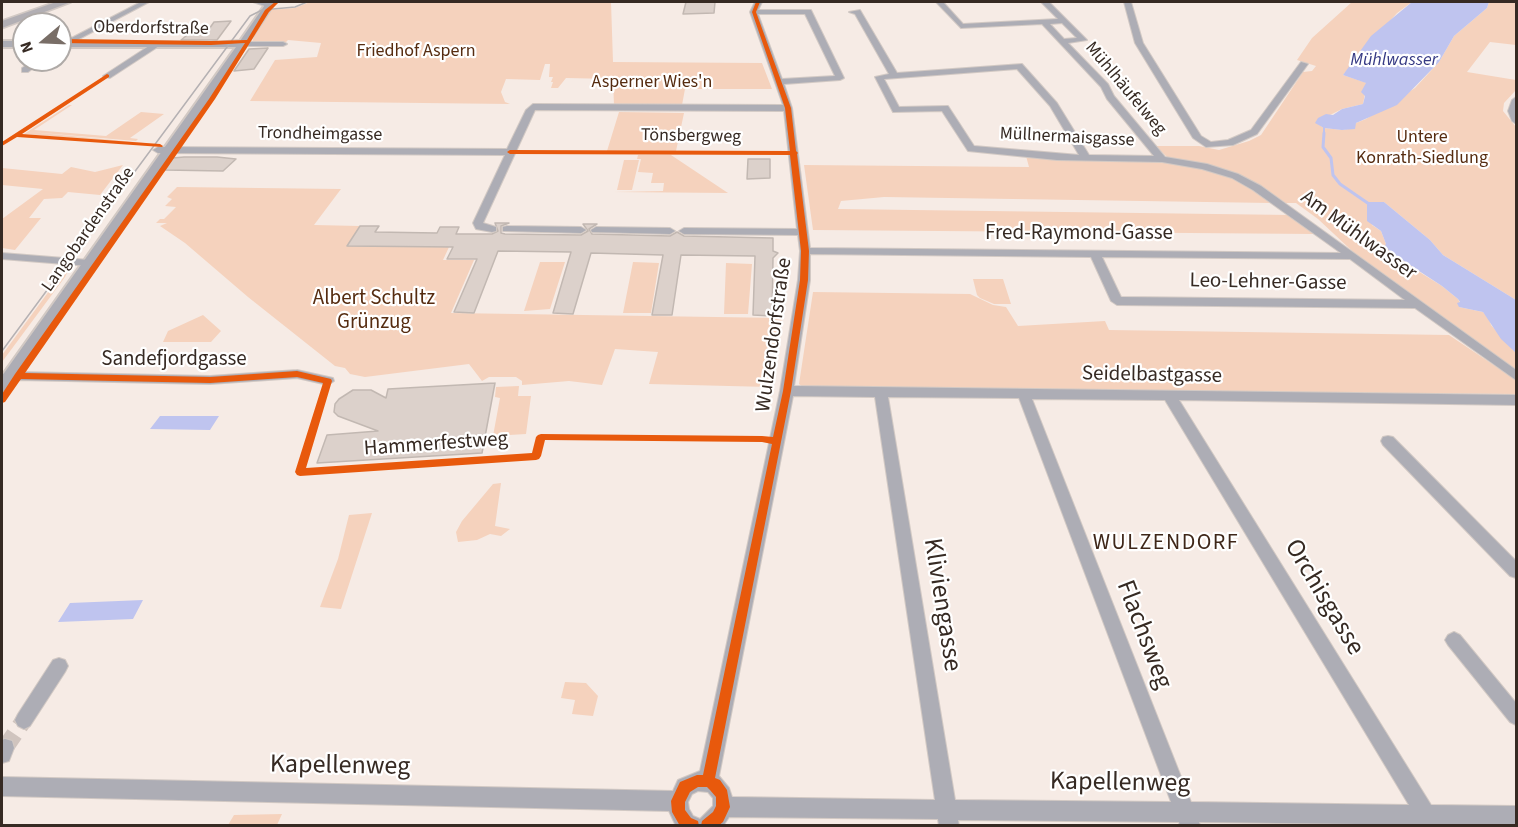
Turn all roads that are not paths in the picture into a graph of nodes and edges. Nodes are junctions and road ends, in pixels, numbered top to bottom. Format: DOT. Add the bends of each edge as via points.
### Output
graph roads {
  1 [pos="65,2"];
  2 [pos="145,2"];
  3 [pos="758,2"];
  4 [pos="940,2"];
  5 [pos="1045,2"];
  6 [pos="1126,2"];
  7 [pos="265,3"];
  8 [pos="754,12"];
  9 [pos="854,12"];
  10 [pos="1064,21"];
  11 [pos="1044,22"];
  12 [pos="2,25"];
  13 [pos="72,40"];
  14 [pos="1062,41"];
  15 [pos="283,44"];
  16 [pos="72,45"];
  17 [pos="238,45"];
  18 [pos="156,46"];
  19 [pos="1304,64"];
  20 [pos="894,75"];
  21 [pos="107,76"];
  22 [pos="780,82"];
  23 [pos="1516,100"];
  24 [pos="788,108"];
  25 [pos="1516,122"];
  26 [pos="164,150"];
  27 [pos="510,152"];
  28 [pos="1086,159"];
  29 [pos="1162,159"];
  30 [pos="492,229"];
  31 [pos="507,229"];
  32 [pos="581,230"];
  33 [pos="596,230"];
  34 [pos="670,231"];
  35 [pos="684,231"];
  36 [pos="803,232"];
  37 [pos="805,251"];
  38 [pos="1095,254"];
  39 [pos="2,256"];
  40 [pos="1352,256"];
  41 [pos="83,263"];
  42 [pos="1418,304"];
  43 [pos="1516,376"];
  44 [pos="3,378"];
  45 [pos="328,381"];
  46 [pos="788,391"];
  47 [pos="882,393"];
  48 [pos="1024,395"];
  49 [pos="1170,397"];
  50 [pos="1516,400"];
  51 [pos="1388,441"];
  52 [pos="1516,571"];
  53 [pos="1454,640"];
  54 [pos="59,666"];
  55 [pos="1516,716"];
  56 [pos="24,720"];
  57 [pos="708,781"];
  58 [pos="2,787"];
  59 [pos="678,801"];
  60 [pos="723,807"];
  61 [pos="1516,816"];
  62 [pos="948,817"];
  63 [pos="1187,819"];
  64 [pos="1429,820"];
  65 [pos="693,825"];
  66 [pos="707,825"];
  1 -- 12 [label="main road"];
  2 -- 13 [label="street"];
  3 -- 8 [label="street"];
  4 -- 11 [label="street" via="961,26"];
  5 -- 10 [label="street, Mühlhäufelweg"];
  6 -- 19 [label="street" via="1139,43 1205,144 1216,146 1254,132"];
  7 -- 17 [label="street, Langobardenstraße"];
  8 -- 22 [label="street, Wulzendorfstraße"];
  8 -- 22 [label="street" via="808,12 840,78"];
  9 -- 20 [label="street" via="858,12"];
  10 -- 11 [label="street"];
  10 -- 14 [label="street, Mühlhäufelweg" via="1083,40"];
  11 -- 14 [label="street, Mühlhäufelweg"];
  14 -- 29 [label="street, Mühlhäufelweg" via="1105,86"];
  15 -- 17 [label="street"];
  16 -- 18 [label="street, Oberdorfstraße"];
  17 -- 18 [label="street, Oberdorfstraße"];
  17 -- 26 [label="street, Langobardenstraße"];
  18 -- 21 [label="street"];
  20 -- 28 [label="street" via="1019,66 1054,105"];
  20 -- 28 [label="street, Müllnermaisgasse" via="879,78 896,110 945,108 971,149"];
  22 -- 24 [label="street, Wulzendorfstraße"];
  23 -- 25 [label="street" via="1512,111"];
  24 -- 27 [label="street" via="539,106 530,110"];
  24 -- 36 [label="street, Wulzendorfstraße"];
  26 -- 27 [label="street, Trondheimgasse"];
  26 -- 41 [label="street, Langobardenstraße"];
  27 -- 30 [label="street" via="478,223 480,228"];
  28 -- 29 [label="street, Müllnermaisgasse"];
  29 -- 40 [label="street, Am Mühlwasser" via="1235,176"];
  31 -- 32 [label="street"];
  33 -- 34 [label="street"];
  35 -- 36 [label="street"];
  36 -- 37 [label="street, Wulzendorfstraße"];
  37 -- 38 [label="street, Fred-Raymond-Gasse"];
  37 -- 46 [label="street, Wulzendorfstraße"];
  38 -- 40 [label="street, Fred-Raymond-Gasse"];
  38 -- 42 [label="street, Leo-Lehner-Gasse" via="1117,301"];
  39 -- 41 [label="street"];
  40 -- 42 [label="street, Am Mühlwasser"];
  41 -- 44 [label="street, Langobardenstraße"];
  42 -- 43 [label="street, Am Mühlwasser"];
  44 -- 45 [label="street, Sandefjordgasse" via="210,380 297,374"];
  46 -- 47 [label="street, Seidelbastgasse"];
  46 -- 57 [label="street, Wulzendorfstraße"];
  47 -- 48 [label="street, Seidelbastgasse"];
  47 -- 62 [label="street, Kliviengasse"];
  48 -- 49 [label="street, Seidelbastgasse"];
  48 -- 63 [label="street, Flachsweg"];
  49 -- 50 [label="street, Seidelbastgasse"];
  49 -- 64 [label="street, Orchisgasse"];
  51 -- 52 [label="street"];
  53 -- 55 [label="street"];
  54 -- 56 [label="street"];
  57 -- 59 [label="street" via="685,787"];
  57 -- 60 [label="street" via="722,795"];
  58 -- 59 [label="street, Kapellenweg"];
  59 -- 65 [label="street" via="679,812 686,823"];
  60 -- 62 [label="street, Kapellenweg"];
  60 -- 66 [label="street"];
  61 -- 64 [label="street, Kapellenweg"];
  62 -- 63 [label="street, Kapellenweg"];
  63 -- 64 [label="street, Kapellenweg"];
}
